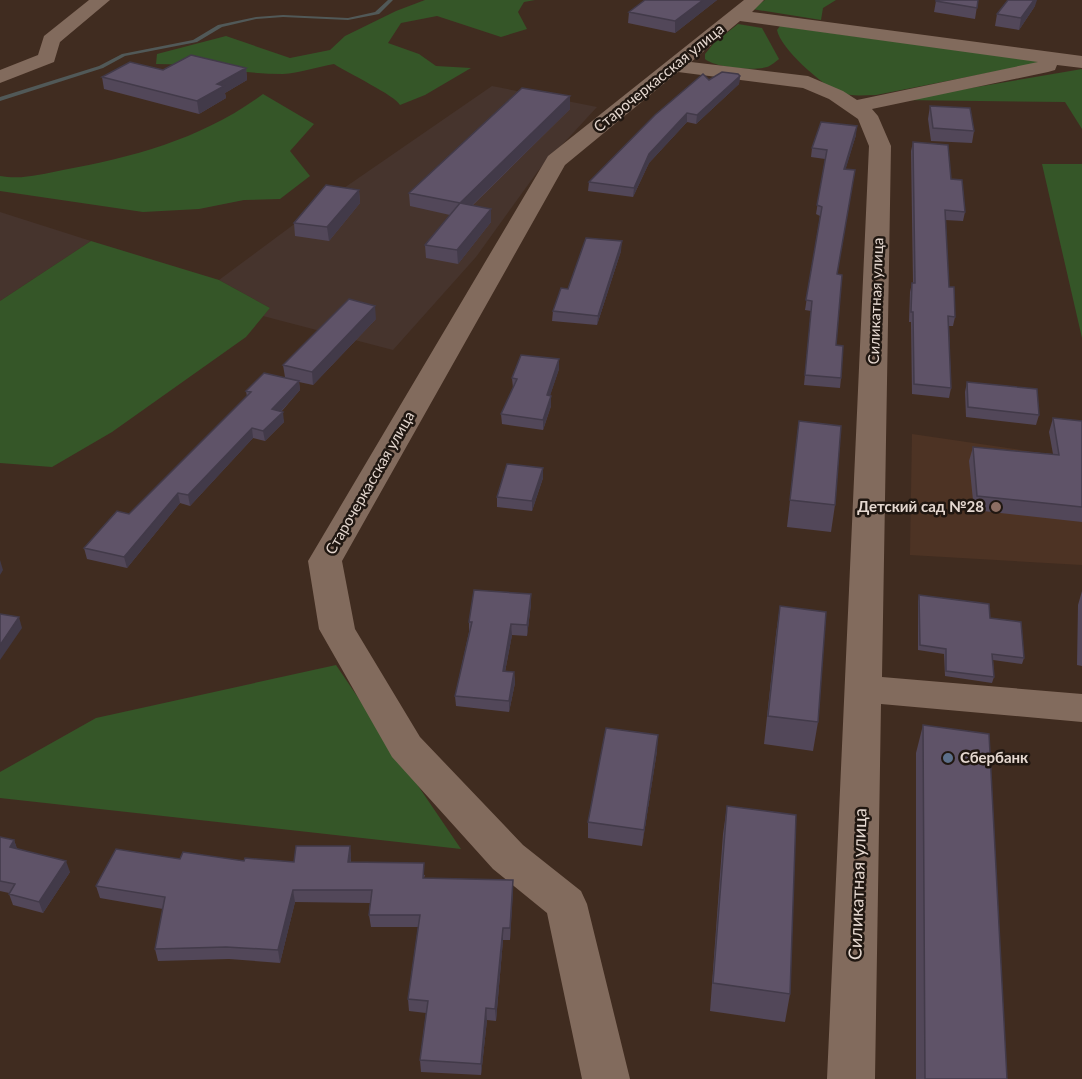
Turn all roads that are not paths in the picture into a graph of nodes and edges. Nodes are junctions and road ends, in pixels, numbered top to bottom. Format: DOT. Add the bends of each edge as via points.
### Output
graph roads {
  1 [pos="101,0"];
  2 [pos="746,7"];
  3 [pos="1079,61"];
  4 [pos="676,66"];
  5 [pos="0,77"];
  6 [pos="853,107"];
  7 [pos="865,689"];
  8 [pos="1082,708"];
  9 [pos="606,1079"];
  10 [pos="851,1079"];
  1 -- 5 [label="street" via="51,40 47,58"];
  2 -- 3 [label="street"];
  2 -- 4 [label="street, Старочеркасская улица"];
  3 -- 6 [label="street"];
  4 -- 6 [label="street, Силикатная улица" via="808,82"];
  4 -- 9 [label="street, Старочеркасская улица" via="556,161 326,561 337,629 406,747 508,856 566,904"];
  6 -- 7 [label="street, Силикатная улица" via="867,116 880,146"];
  7 -- 8 [label="street"];
  7 -- 10 [label="street, Силикатная улица"];
}
